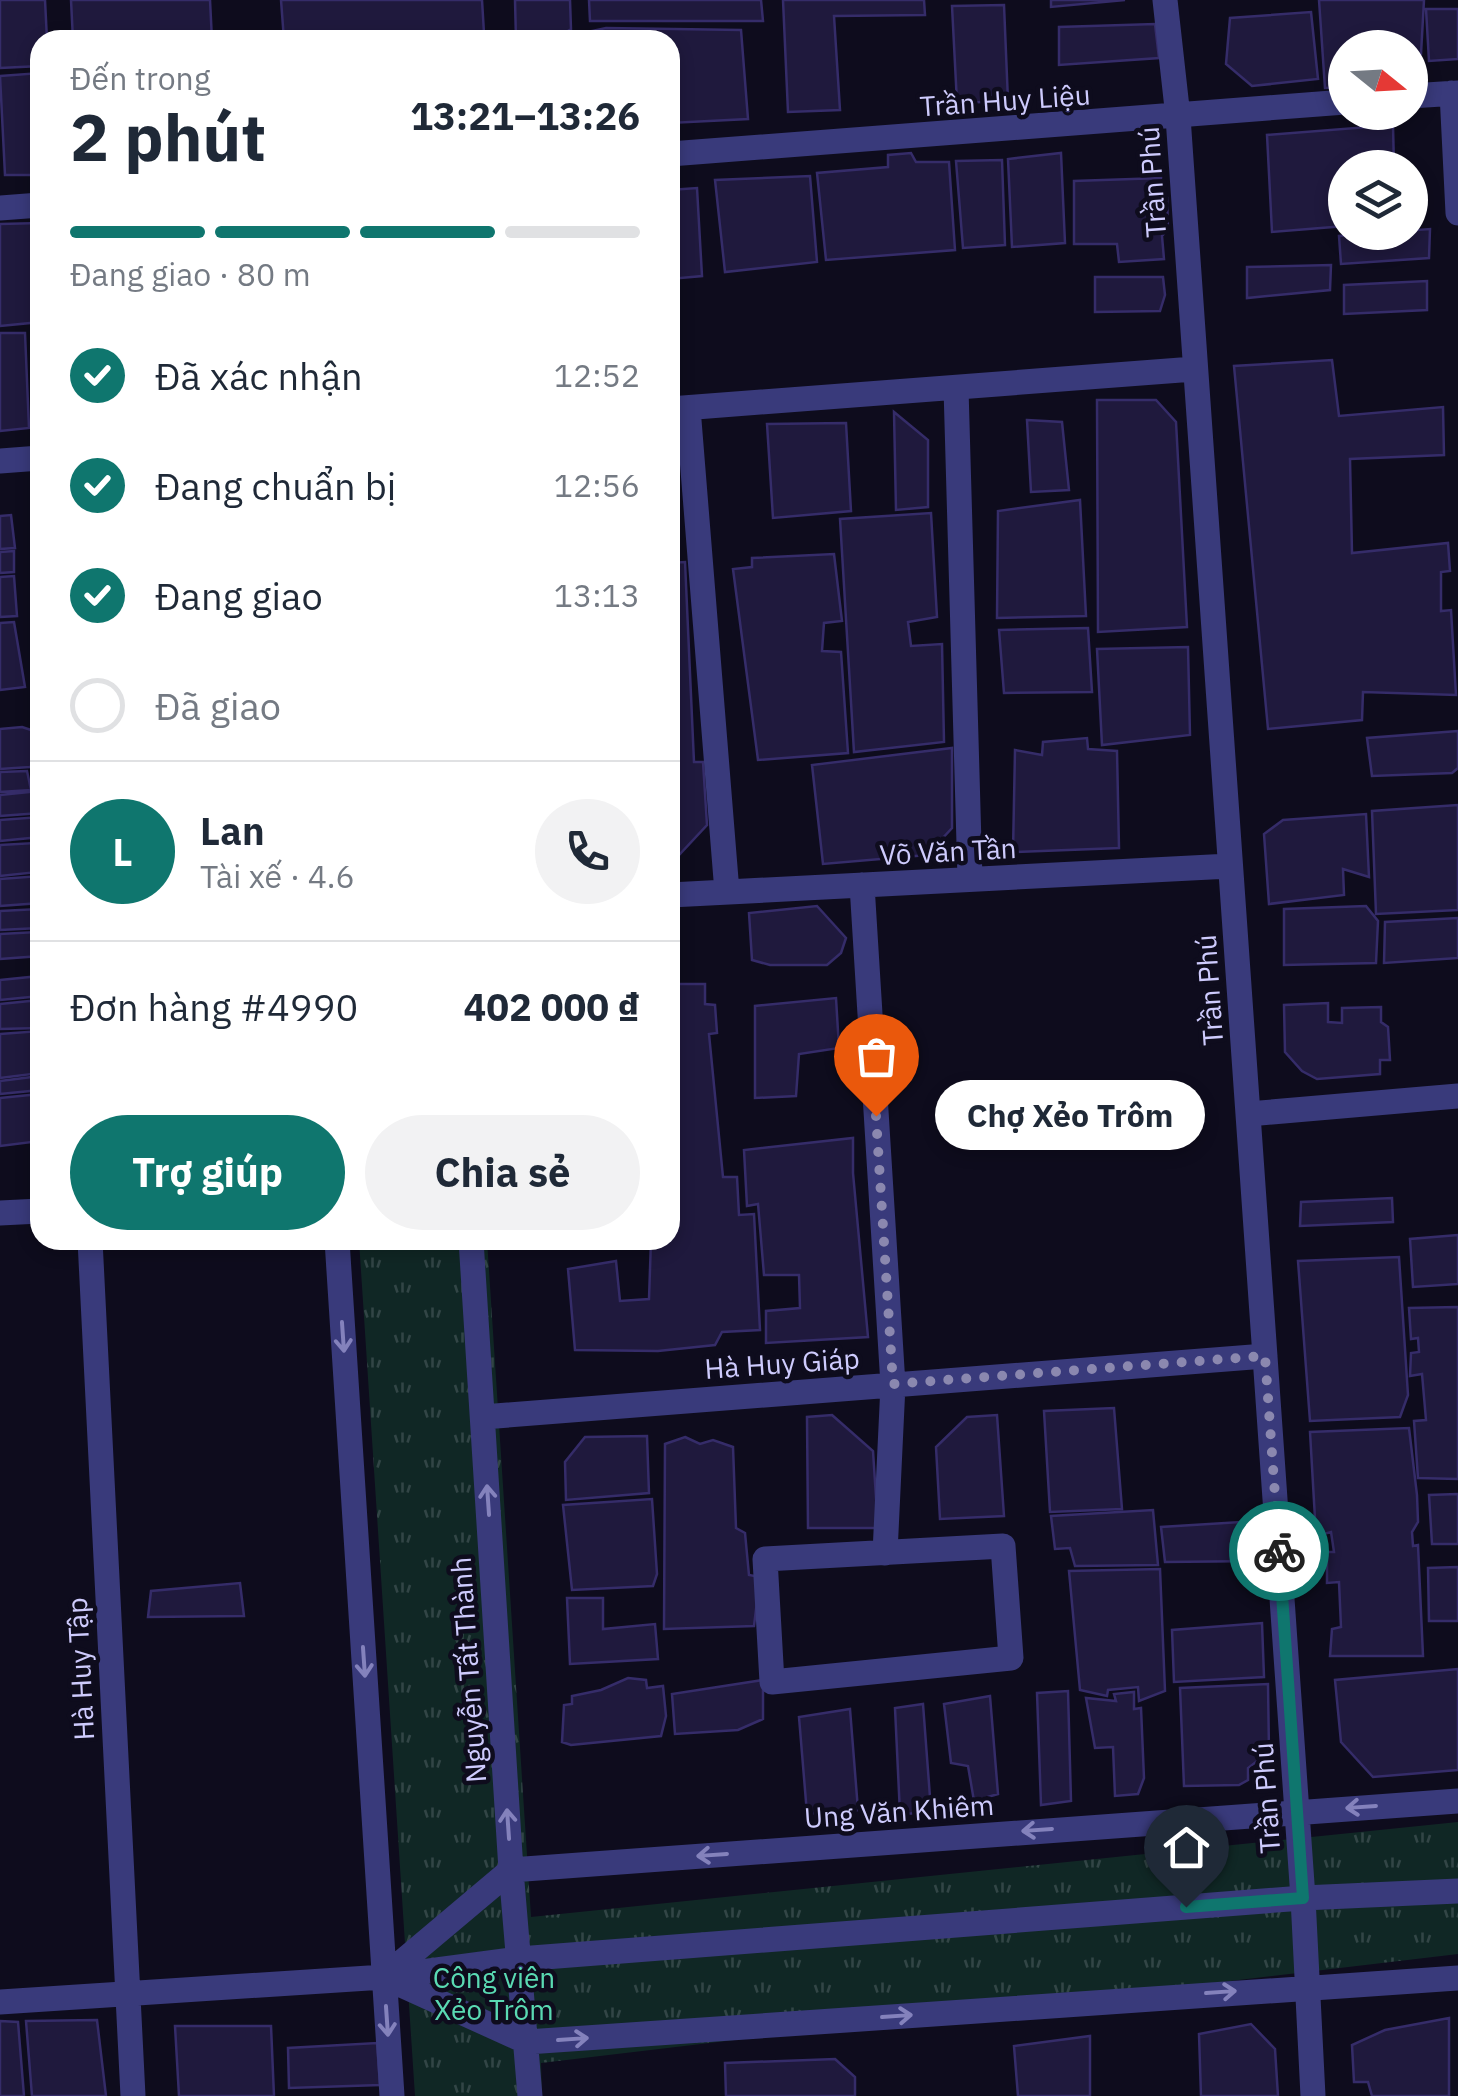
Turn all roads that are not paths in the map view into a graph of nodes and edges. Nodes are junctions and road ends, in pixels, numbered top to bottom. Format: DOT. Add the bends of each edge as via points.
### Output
graph roads {
  1 [pos="1165,0"];
  2 [pos="1455,92"];
  3 [pos="1428,94"];
  4 [pos="1328,104"];
  5 [pos="1178,118"];
  6 [pos="680,153"];
  7 [pos="30,206"];
  8 [pos="0,208"];
  9 [pos="1458,213"];
  10 [pos="1194,369"];
  11 [pos="956,388"];
  12 [pos="680,408"];
  13 [pos="680,418"];
  14 [pos="0,461"];
  15 [pos="30,461"];
  16 [pos="1230,866"];
  17 [pos="970,879"];
  18 [pos="862,886"];
  19 [pos="727,892"];
  20 [pos="680,895"];
  21 [pos="1458,1096"];
  22 [pos="1248,1114"];
  23 [pos="30,1212"];
  24 [pos="0,1213"];
  25 [pos="90,1250"];
  26 [pos="338,1250"];
  27 [pos="472,1250"];
  28 [pos="1265,1356"];
  29 [pos="893,1384"];
  30 [pos="482,1416"];
  31 [pos="885,1554"];
  32 [pos="1458,1801"];
  33 [pos="1297,1812"];
  34 [pos="511,1870"];
  35 [pos="1458,1890"];
  36 [pos="1303,1898"];
  37 [pos="519,1959"];
  38 [pos="384,1977"];
  39 [pos="1458,1978"];
  40 [pos="1308,1986"];
  41 [pos="125,1996"];
  42 [pos="0,2002"];
  43 [pos="527,2042"];
  44 [pos="133,2096"];
  45 [pos="392,2096"];
  46 [pos="530,2096"];
  47 [pos="1313,2096"];
  1 -- 5 [label="street, Trần Phú"];
  2 -- 3 [label="street"];
  2 -- 9 [label="street"];
  4 -- 5 [label="street, Trần Huy Liệu"];
  5 -- 6 [label="street, Trần Huy Liệu"];
  5 -- 10 [label="street, Trần Phú"];
  7 -- 8 [label="street"];
  10 -- 11 [label="street"];
  10 -- 16 [label="street, Trần Phú"];
  11 -- 12 [label="street"];
  11 -- 17 [label="street"];
  13 -- 19 [label="street"];
  14 -- 15 [label="street"];
  16 -- 17 [label="street, Võ Văn Tần"];
  16 -- 22 [label="street, Trần Phú"];
  17 -- 18 [label="street, Võ Văn Tần"];
  18 -- 19 [label="street, Võ Văn Tần"];
  18 -- 29 [label="street"];
  19 -- 20 [label="street, Võ Văn Tần"];
  21 -- 22 [label="street"];
  22 -- 28 [label="street, Trần Phú"];
  23 -- 24 [label="street"];
  25 -- 41 [label="street, Hà Huy Tập"];
  26 -- 38 [label="street, one-way"];
  27 -- 30 [label="street, Nguyễn Tất Thành"];
  28 -- 29 [label="street, Hà Huy Giáp"];
  28 -- 33 [label="street, Trần Phú"];
  29 -- 30 [label="street, Hà Huy Giáp"];
  29 -- 31 [label="street"];
  34 -- 30 [label="street, Nguyễn Tất Thành, one-way"];
  31 -- 31 [label="street" via="765,1559 772,1682 1011,1658 1002,1546"];
  32 -- 33 [label="street, Ung Văn Khiêm, one-way"];
  33 -- 34 [label="street, Ung Văn Khiêm, one-way"];
  33 -- 36 [label="street, Trần Phú"];
  34 -- 37 [label="street, Nguyễn Tất Thành"];
  34 -- 38 [label="street"];
  35 -- 36 [label="street"];
  36 -- 37 [label="street"];
  36 -- 40 [label="street, Trần Phú"];
  37 -- 38 [label="street"];
  37 -- 43 [label="street, Nguyễn Tất Thành"];
  38 -- 41 [label="street"];
  38 -- 43 [label="street"];
  38 -- 45 [label="street, one-way"];
  39 -- 40 [label="street"];
  43 -- 40 [label="street, one-way"];
  40 -- 47 [label="street, Trần Phú"];
  41 -- 42 [label="street"];
  41 -- 44 [label="street, Hà Huy Tập"];
  43 -- 46 [label="street, Nguyễn Tất Thành"];
}
